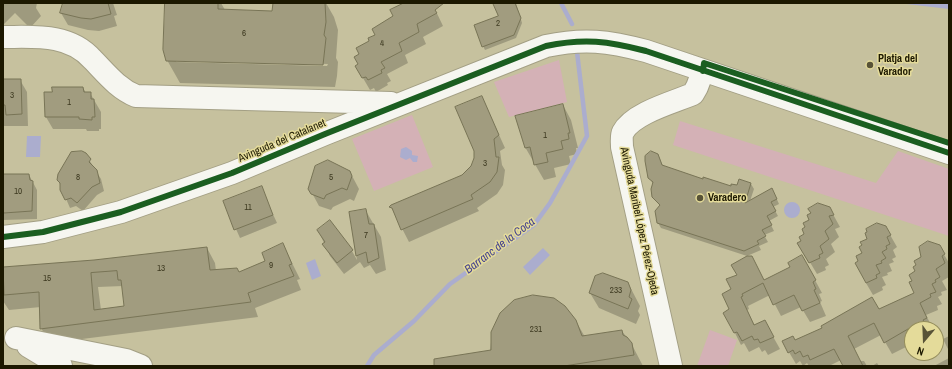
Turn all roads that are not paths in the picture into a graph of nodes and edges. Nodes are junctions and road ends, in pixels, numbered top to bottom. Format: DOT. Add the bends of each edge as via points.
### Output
graph roads {
  1 [pos="3,37"];
  2 [pos="702,71"];
  3 [pos="320,102"];
  4 [pos="345,103"];
  5 [pos="402,103"];
  6 [pos="345,126"];
  7 [pos="324,134"];
  8 [pos="949,153"];
  9 [pos="3,237"];
  10 [pos="10,335"];
  11 [pos="133,363"];
  12 [pos="61,366"];
  13 [pos="101,366"];
  14 [pos="671,366"];
  1 -- 3 [label="street, Avinguda del Catalanet" via="50,37 71,42 91,57 108,77 136,96"];
  2 -- 5 [label="street, Avinguda del Catalanet" via="613,42 563,43"];
  2 -- 8 [label="street"];
  2 -- 14 [label="street, Avinguda Maribel López Pérez-Ojeda" via="693,94 644,113 632,121 623,132 622,147"];
  3 -- 4 [label="street, Avinguda del Catalanet"];
  3 -- 7 [label="street" via="320,127"];
  4 -- 5 [label="street, Avinguda del Catalanet"];
  4 -- 6 [label="street"];
  5 -- 6 [label="street, Avinguda del Catalanet"];
  6 -- 7 [label="street, Avinguda del Catalanet"];
  7 -- 9 [label="street, Avinguda del Catalanet" via="217,178 121,212 44,232"];
  10 -- 11 [label="street"];
  10 -- 12 [label="street"];
  11 -- 13 [label="street"];
}
